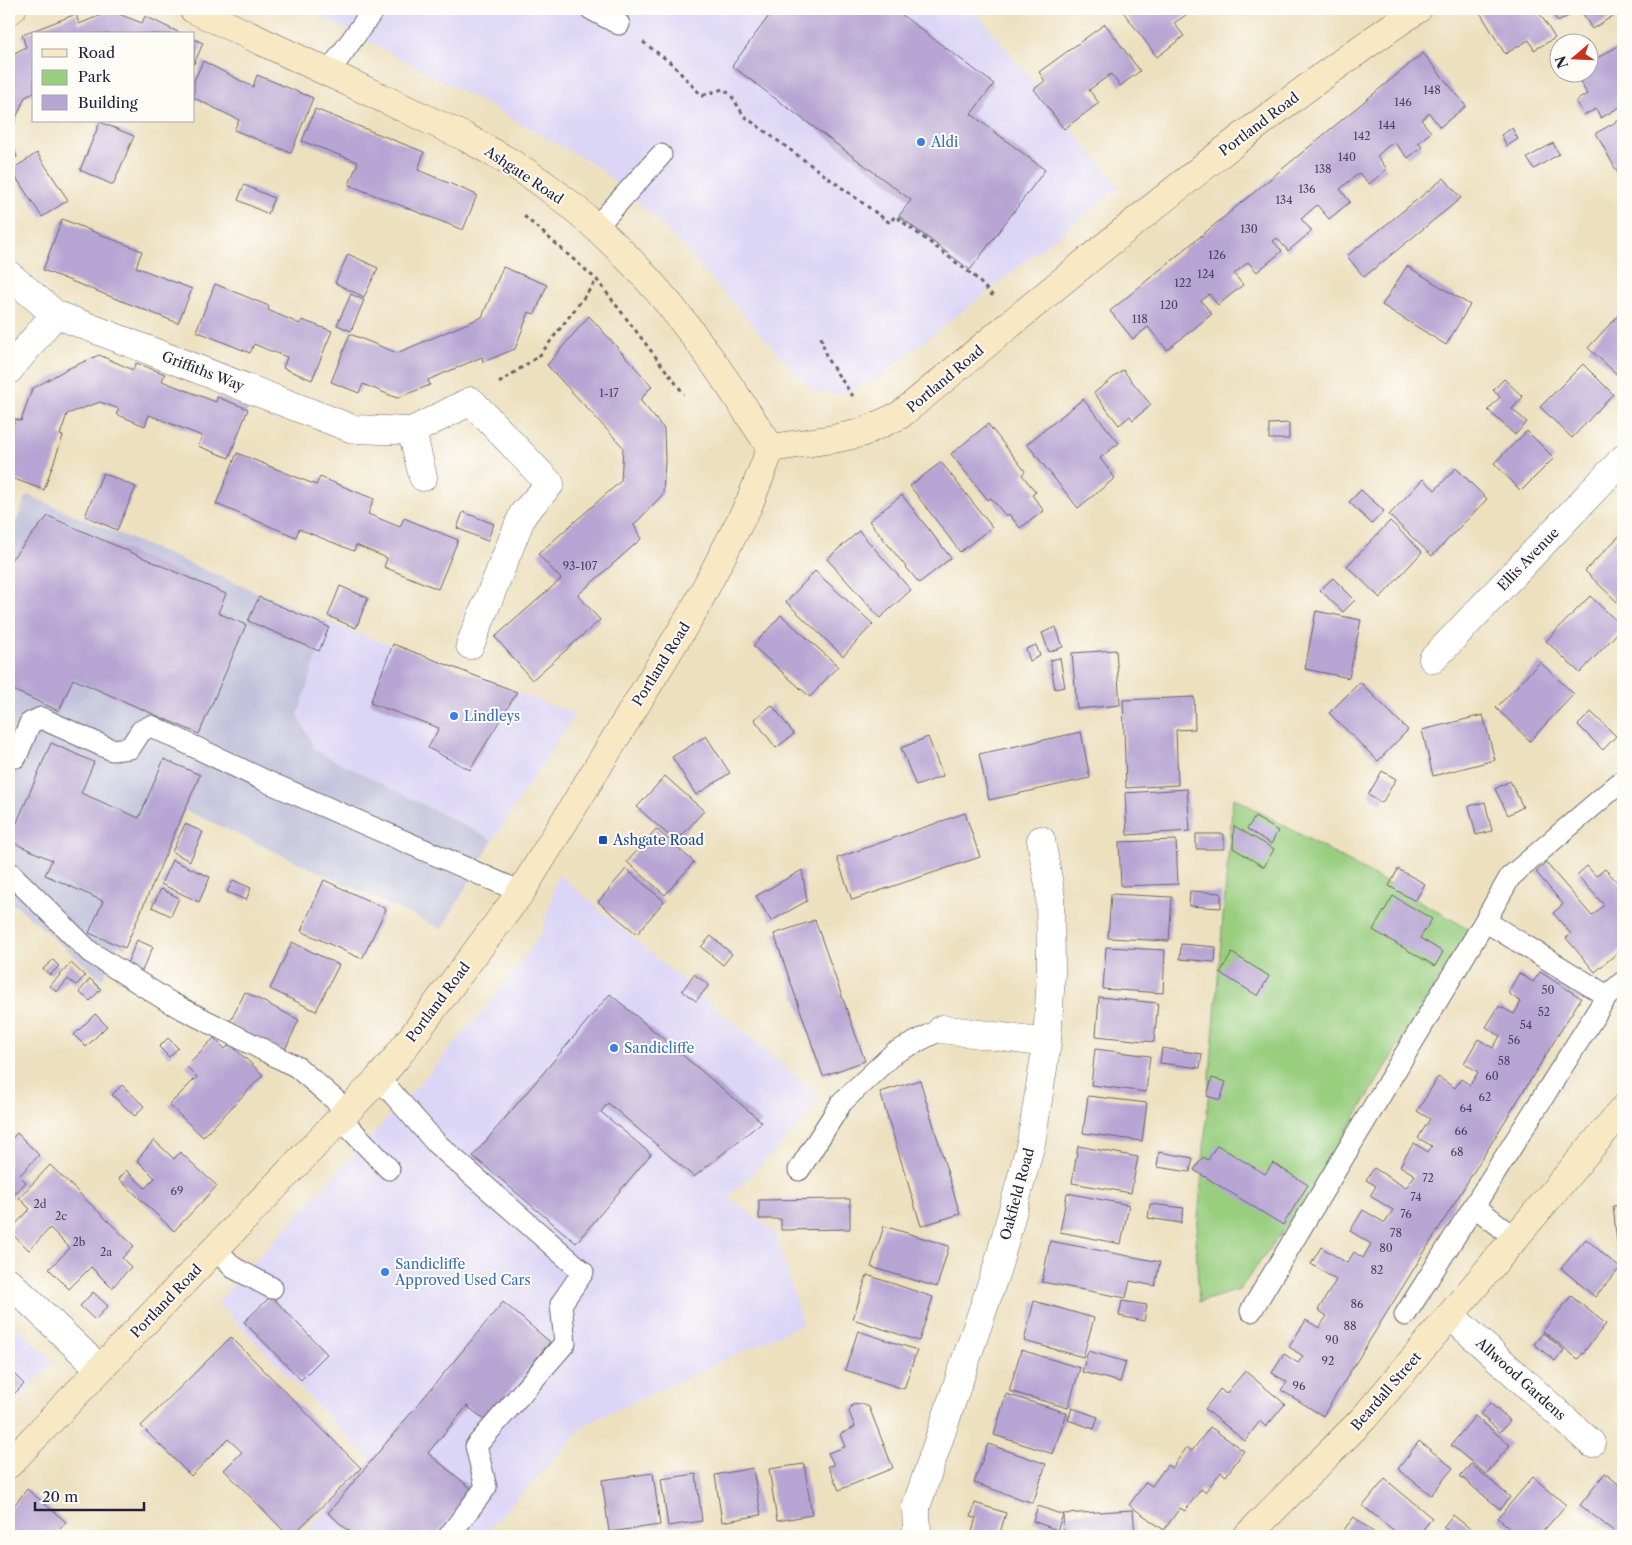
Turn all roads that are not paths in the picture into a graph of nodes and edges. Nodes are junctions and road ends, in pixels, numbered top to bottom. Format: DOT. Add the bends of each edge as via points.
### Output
graph roads {
  1 [pos="12,9"];
  2 [pos="193,9"];
  3 [pos="374,9"];
  4 [pos="591,9"];
  5 [pos="1418,9"];
  6 [pos="9,11"];
  7 [pos="619,24"];
  8 [pos="328,73"];
  9 [pos="661,155"];
  10 [pos="596,227"];
  11 [pos="9,275"];
  12 [pos="55,314"];
  13 [pos="9,370"];
  14 [pos="412,431"];
  15 [pos="770,448"];
  16 [pos="1623,459"];
  17 [pos="423,477"];
  18 [pos="470,645"];
  19 [pos="1434,659"];
  20 [pos="16,757"];
  21 [pos="1623,780"];
  22 [pos="1041,840"];
  23 [pos="9,872"];
  24 [pos="521,892"];
  25 [pos="1485,921"];
  26 [pos="1623,982"];
  27 [pos="1607,996"];
  28 [pos="942,1030"];
  29 [pos="1047,1043"];
  30 [pos="380,1078"];
  31 [pos="1623,1109"];
  32 [pos="344,1114"];
  33 [pos="389,1169"];
  34 [pos="799,1170"];
  35 [pos="1474,1206"];
  36 [pos="1515,1238"];
  37 [pos="215,1249"];
  38 [pos="9,1282"];
  39 [pos="272,1288"];
  40 [pos="1251,1311"];
  41 [pos="1406,1315"];
  42 [pos="1450,1315"];
  43 [pos="100,1369"];
  44 [pos="1591,1443"];
  45 [pos="9,1464"];
  46 [pos="449,1536"];
  47 [pos="917,1536"];
  48 [pos="1247,1536"];
  1 -- 6 [label="street"];
  2 -- 8 [label="street, Ashgate Road"];
  3 -- 8 [label="lane"];
  4 -- 7 [label="lane"];
  5 -- 15 [label="street, Portland Road" via="1212,159 900,415 861,433"];
  8 -- 10 [label="street, Ashgate Road" via="494,153 546,185"];
  9 -- 10 [label="lane"];
  10 -- 15 [label="street, Ashgate Road" via="658,290 701,345"];
  11 -- 12 [label="street, Griffiths Way"];
  12 -- 13 [label="street"];
  12 -- 14 [label="street, Griffiths Way" via="353,429"];
  14 -- 17 [label="street"];
  14 -- 18 [label="street, Griffiths Way" via="471,401 550,484 523,514"];
  15 -- 24 [label="street, Portland Road" via="748,504 694,610"];
  16 -- 19 [label="street, Ellis Avenue"];
  20 -- 24 [label="lane" via="30,723 41,718 112,750 130,748 141,731 151,726 268,782"];
  21 -- 25 [label="lane" via="1510,877"];
  22 -- 29 [label="street, Oakfield Road" via="1050,892 1051,973"];
  23 -- 32 [label="lane" via="90,952 171,1003 297,1067"];
  24 -- 30 [label="street, Portland Road"];
  25 -- 27 [label="lane"];
  25 -- 40 [label="lane"];
  26 -- 27 [label="lane"];
  27 -- 35 [label="lane"];
  28 -- 29 [label="street"];
  28 -- 34 [label="lane" via="894,1053 842,1102"];
  29 -- 47 [label="street, Oakfield Road" via="1031,1143 998,1265 916,1507"];
  30 -- 32 [label="street, Portland Road"];
  30 -- 46 [label="lane" via="438,1144 583,1272 561,1304 565,1343 476,1446 486,1487"];
  31 -- 36 [label="street, Beardall Street"];
  32 -- 33 [label="lane"];
  32 -- 37 [label="street, Portland Road"];
  35 -- 36 [label="lane"];
  35 -- 41 [label="lane"];
  36 -- 42 [label="street, Beardall Street"];
  37 -- 39 [label="lane" via="234,1268"];
  37 -- 43 [label="street, Portland Road"];
  38 -- 43 [label="street"];
  42 -- 44 [label="street, Allwood Gardens"];
  42 -- 48 [label="street, Beardall Street" via="1364,1418"];
  43 -- 45 [label="street, Portland Road"];
}
